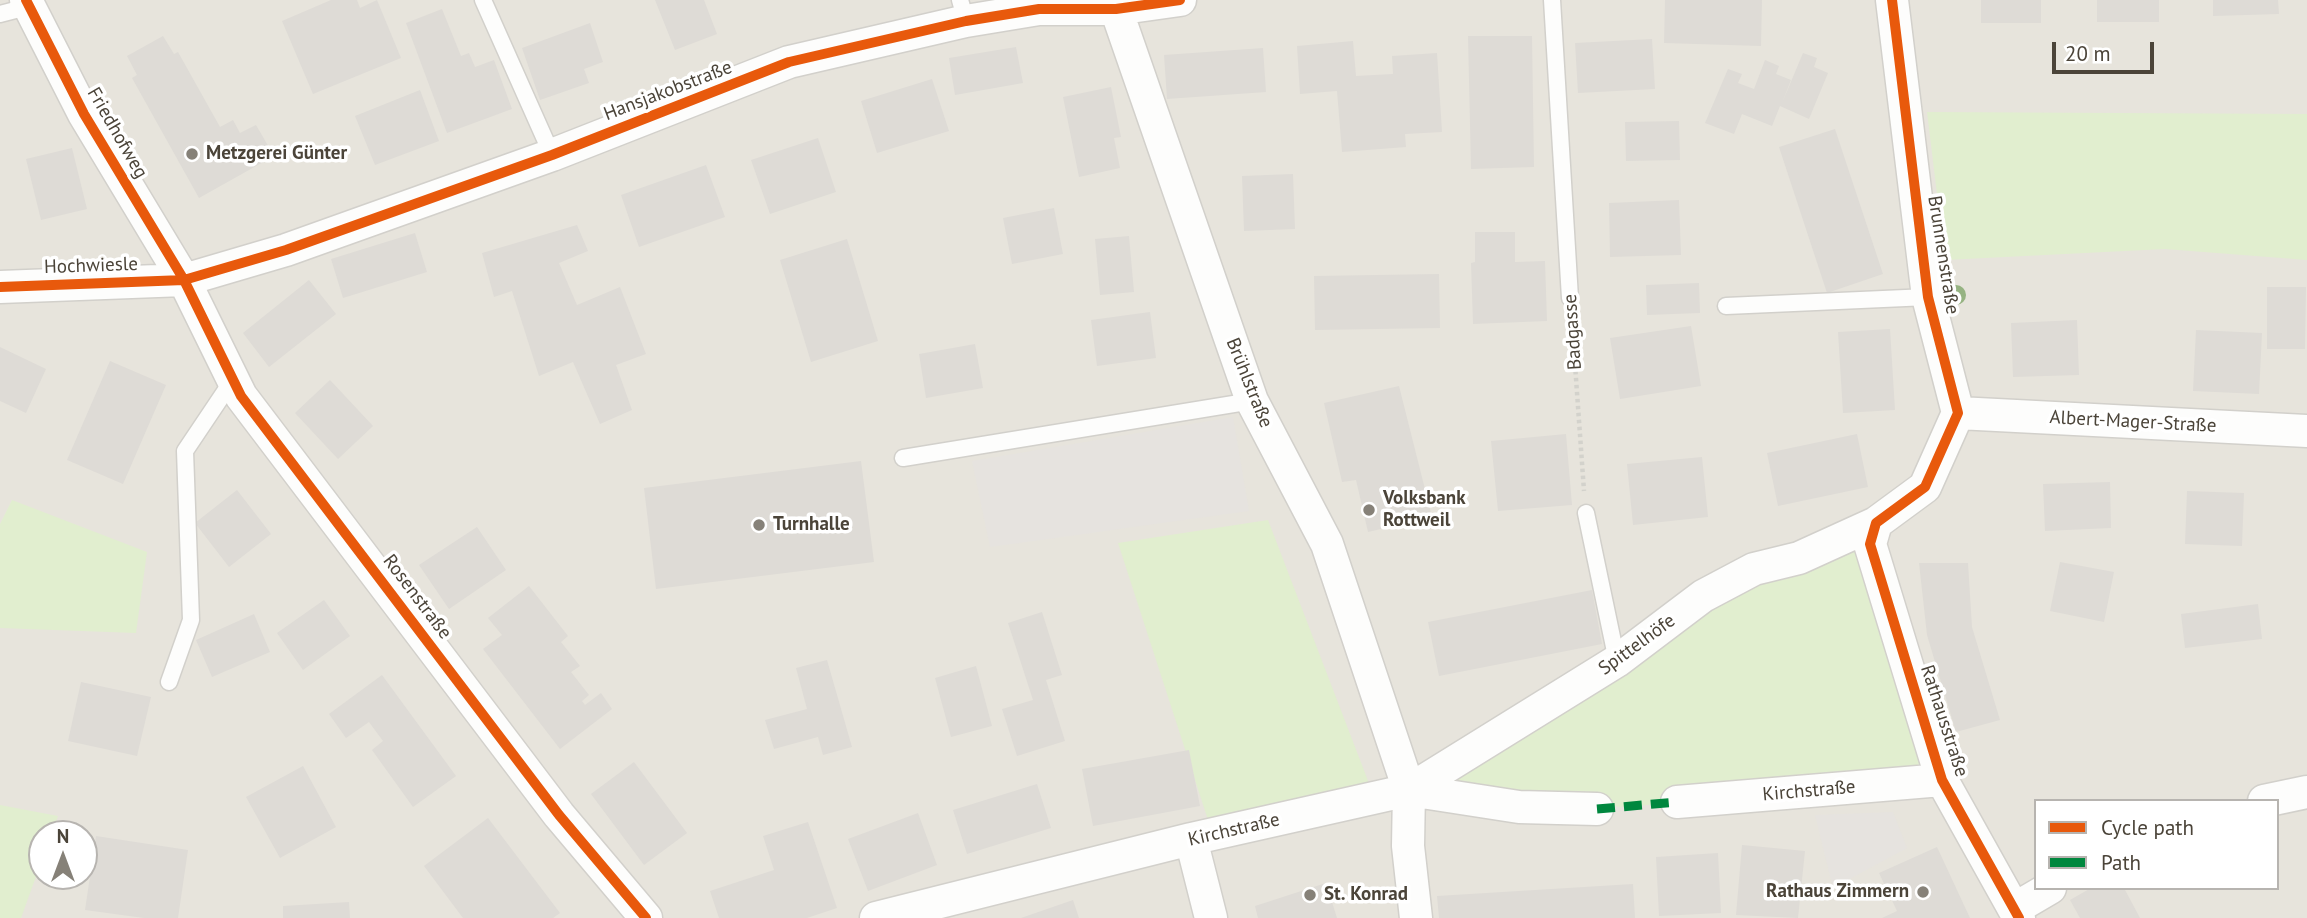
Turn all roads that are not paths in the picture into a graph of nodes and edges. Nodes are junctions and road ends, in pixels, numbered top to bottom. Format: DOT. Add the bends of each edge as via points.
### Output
graph roads {
  1 [pos="483,0"];
  2 [pos="1180,0"];
  3 [pos="1552,0"];
  4 [pos="1892,0"];
  5 [pos="18,7"];
  6 [pos="1116,9"];
  7 [pos="963,11"];
  8 [pos="552,155"];
  9 [pos="184,280"];
  10 [pos="0,288"];
  11 [pos="1928,297"];
  12 [pos="1570,298"];
  13 [pos="1726,306"];
  14 [pos="232,381"];
  15 [pos="1252,401"];
  16 [pos="1958,413"];
  17 [pos="2307,431"];
  18 [pos="903,458"];
  19 [pos="1586,513"];
  20 [pos="1876,523"];
  21 [pos="1617,661"];
  22 [pos="169,682"];
  23 [pos="1942,780"];
  24 [pos="1409,790"];
  25 [pos="2307,792"];
  26 [pos="2274,799"];
  27 [pos="1677,802"];
  28 [pos="1597,809"];
  29 [pos="1191,839"];
  30 [pos="2047,890"];
  31 [pos="2016,913"];
  32 [pos="646,918"];
  33 [pos="876,918"];
  34 [pos="1211,918"];
  35 [pos="1416,918"];
  1 -- 8 [label="lane"];
  2 -- 6 [label="street, Hansjakobstraße"];
  3 -- 12 [label="lane, Badgasse"];
  4 -- 11 [label="street, Brunnenstraße"];
  5 -- 9 [label="street, Friedhofweg"];
  6 -- 7 [label="street, Hansjakobstraße"];
  6 -- 15 [label="street, Brühlstraße"];
  7 -- 8 [label="street, Hansjakobstraße" via="789,62"];
  8 -- 9 [label="street, Hansjakobstraße" via="286,250"];
  9 -- 10 [label="street, Hochwiesle"];
  9 -- 14 [label="street, Rosenstraße"];
  11 -- 13 [label="lane"];
  11 -- 16 [label="street, Brunnenstraße"];
  14 -- 22 [label="lane" via="185,451 191,620"];
  14 -- 32 [label="street, Rosenstraße" via="559,814"];
  15 -- 18 [label="lane"];
  15 -- 24 [label="street, Brühlstraße" via="1327,544"];
  16 -- 17 [label="street, Albert-Mager-Straße"];
  16 -- 20 [label="street" via="1925,487"];
  19 -- 21 [label="lane"];
  20 -- 21 [label="street, Spittelhöfe" via="1799,558 1754,569 1713,591"];
  20 -- 23 [label="street, Rathausstraße" via="1870,544"];
  21 -- 24 [label="street, Spittelhöfe"];
  23 -- 27 [label="street, Kirchstraße"];
  23 -- 31 [label="street, Rathausstraße"];
  24 -- 28 [label="street, Kirchstraße" via="1519,807"];
  24 -- 29 [label="street, Kirchstraße"];
  24 -- 35 [label="street, Brühlstraße" via="1408,845"];
  25 -- 26 [label="street"];
  29 -- 33 [label="street, Kirchstraße"];
  29 -- 34 [label="street"];
  30 -- 31 [label="street"];
}
